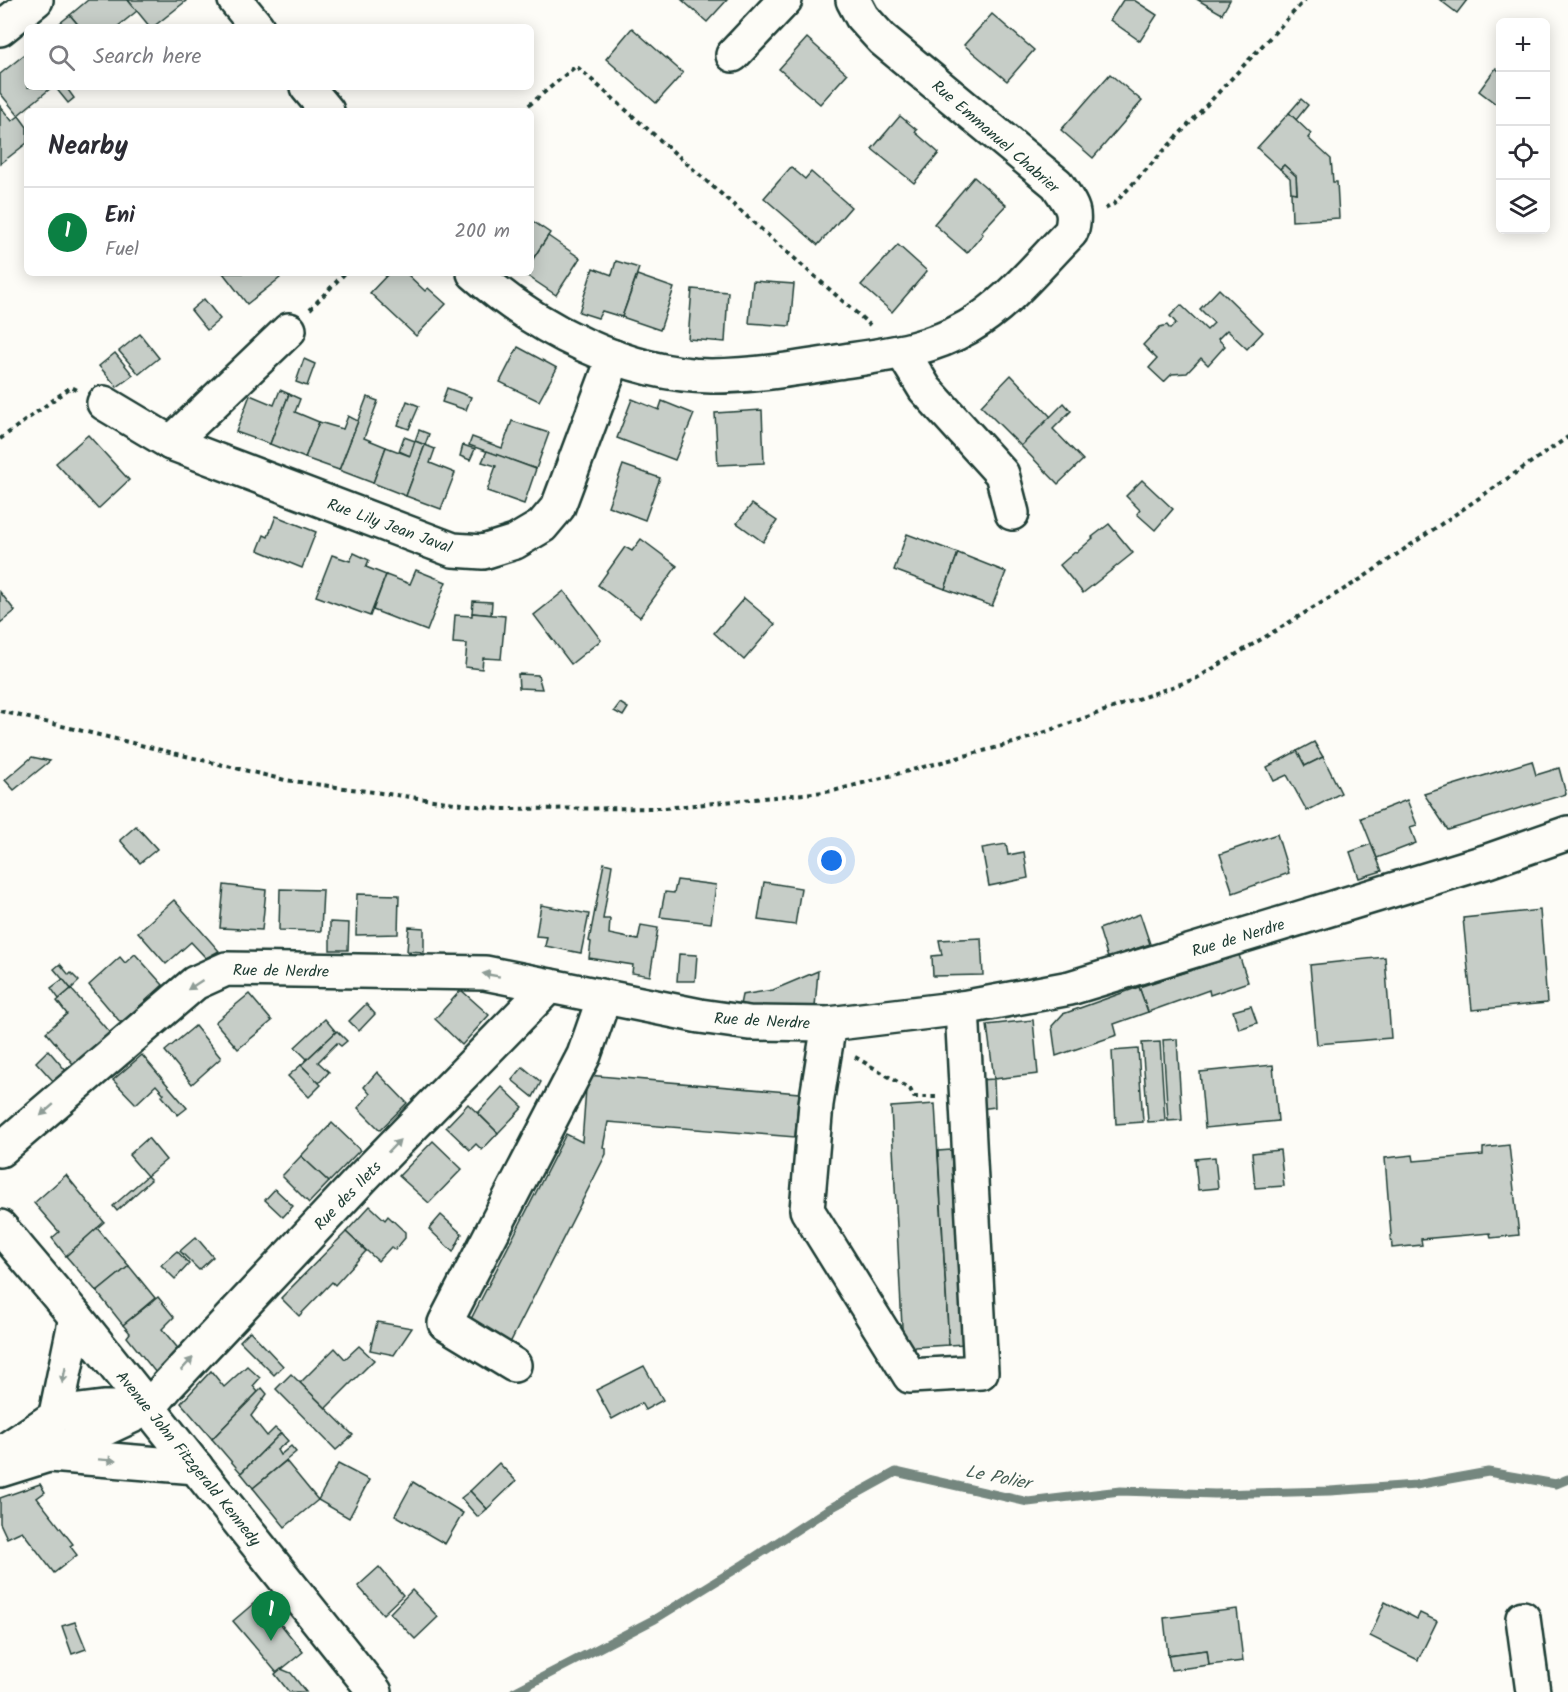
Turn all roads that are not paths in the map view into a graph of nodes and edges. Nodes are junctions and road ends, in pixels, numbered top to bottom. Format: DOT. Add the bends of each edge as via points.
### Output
graph roads {
  1 [pos="36,0"];
  2 [pos="235,0"];
  3 [pos="785,0"];
  4 [pos="854,0"];
  5 [pos="255,24"];
  6 [pos="0,28"];
  7 [pos="733,55"];
  8 [pos="310,90"];
  9 [pos="324,108"];
  10 [pos="477,276"];
  11 [pos="289,330"];
  12 [pos="903,352"];
  13 [pos="614,357"];
  14 [pos="104,403"];
  15 [pos="171,443"];
  16 [pos="1012,513"];
  17 [pos="1568,833"];
  18 [pos="549,986"];
  19 [pos="604,998"];
  20 [pos="962,1008"];
  21 [pos="827,1032"];
  22 [pos="0,1150"];
  23 [pos="0,1227"];
  24 [pos="76,1317"];
  25 [pos="514,1365"];
  26 [pos="149,1408"];
  27 [pos="56,1414"];
  28 [pos="0,1454"];
  29 [pos="48,1455"];
  30 [pos="196,1467"];
  31 [pos="0,1470"];
  32 [pos="1523,1617"];
  33 [pos="375,1692"];
  34 [pos="1533,1692"];
  1 -- 6 [label="street"];
  2 -- 5 [label="street"];
  3 -- 7 [label="street"];
  4 -- 12 [label="street, Rue Emmanuel Chabrier" via="862,17 882,39 1057,184 1076,218 1071,232 1000,304 969,327 936,343"];
  8 -- 9 [label="street"];
  10 -- 13 [label="street" via="501,297 550,329"];
  11 -- 15 [label="street"];
  12 -- 13 [label="street" via="760,374 709,376 658,371"];
  12 -- 16 [label="street" via="925,389 1002,474"];
  13 -- 15 [label="street, Rue Lily Jean Javal" via="558,507 542,526 524,537 483,552 453,550"];
  14 -- 15 [label="street, Rue Lily Jean Javal"];
  17 -- 20 [label="street, Rue de Nerdre" via="1070,988"];
  18 -- 19 [label="street, Rue de Nerdre"];
  18 -- 22 [label="street, Rue de Nerdre, one-way" via="485,973 226,969 195,983"];
  26 -- 18 [label="street, Rue des Ilets, one-way" via="363,1177"];
  19 -- 21 [label="street, Rue de Nerdre" via="700,1016"];
  19 -- 25 [label="street" via="584,1055 446,1323"];
  20 -- 21 [label="street, Rue de Nerdre"];
  20 -- 21 [label="street" via="981,1372 910,1376 807,1210 804,1163"];
  23 -- 24 [label="street, Avenue John Fitzgerald Kennedy"];
  24 -- 26 [label="street, Avenue John Fitzgerald Kennedy"];
  24 -- 27 [label="street, one-way"];
  26 -- 27 [label="street" via="103,1407"];
  26 -- 29 [label="street"];
  26 -- 30 [label="street, Avenue John Fitzgerald Kennedy"];
  27 -- 28 [label="street"];
  29 -- 30 [label="street, one-way"];
  29 -- 31 [label="street"];
  30 -- 33 [label="street, Avenue John Fitzgerald Kennedy"];
  32 -- 34 [label="street"];
}
